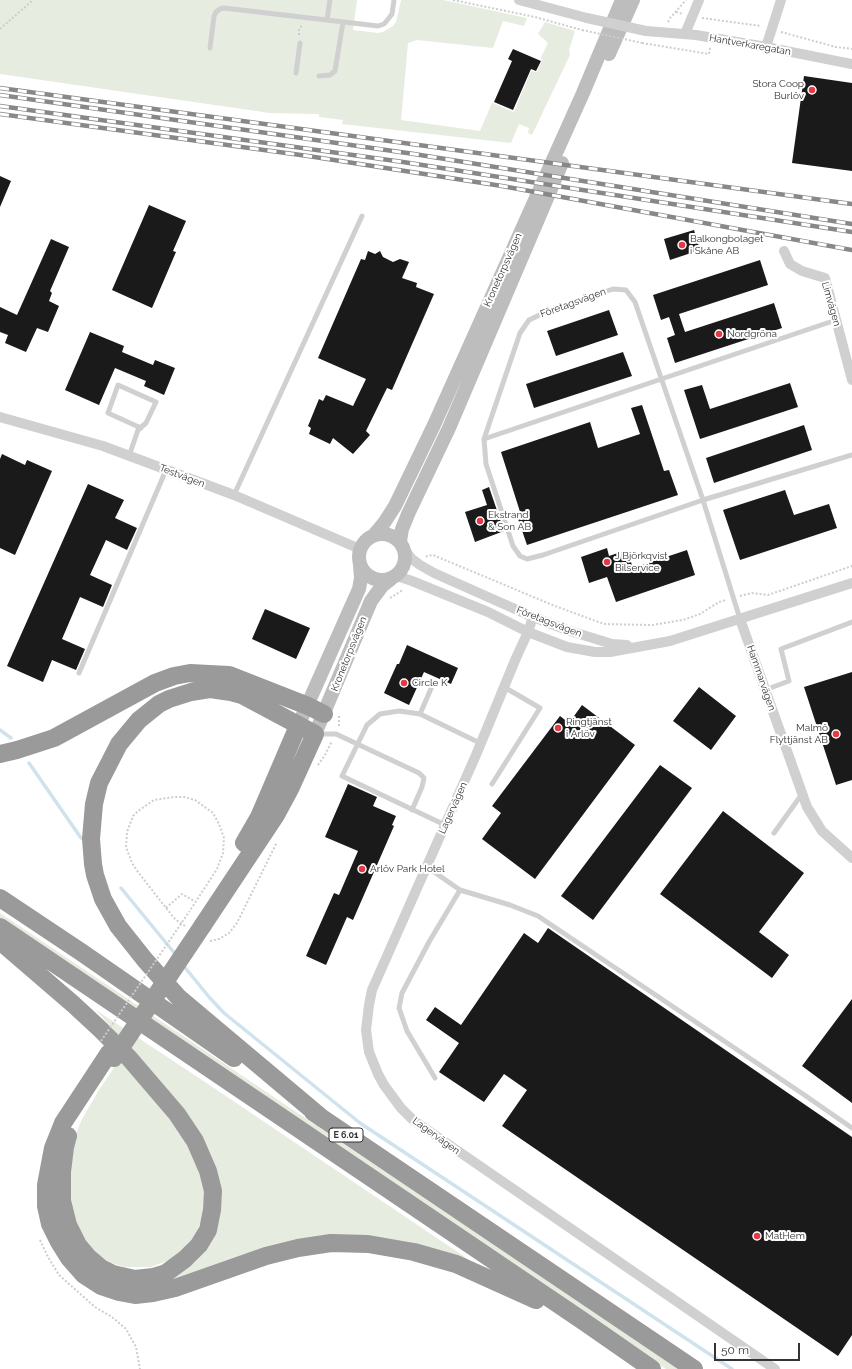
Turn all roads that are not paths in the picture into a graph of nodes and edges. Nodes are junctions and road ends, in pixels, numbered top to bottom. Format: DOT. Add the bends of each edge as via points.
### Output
graph roads {
  1 [pos="330,0"];
  2 [pos="394,0"];
  3 [pos="518,0"];
  4 [pos="622,0"];
  5 [pos="633,0"];
  6 [pos="700,0"];
  7 [pos="781,0"];
  8 [pos="550,4"];
  9 [pos="327,20"];
  10 [pos="343,22"];
  11 [pos="685,34"];
  12 [pos="300,43"];
  13 [pos="766,47"];
  14 [pos="210,48"];
  15 [pos="852,64"];
  16 [pos="296,73"];
  17 [pos="319,76"];
  18 [pos="362,216"];
  19 [pos="784,251"];
  20 [pos="836,320"];
  21 [pos="660,379"];
  22 [pos="852,380"];
  23 [pos="0,417"];
  24 [pos="141,428"];
  25 [pos="484,439"];
  26 [pos="852,455"];
  27 [pos="129,456"];
  28 [pos="166,470"];
  29 [pos="234,495"];
  30 [pos="703,500"];
  31 [pos="374,535"];
  32 [pos="402,545"];
  33 [pos="360,549"];
  34 [pos="360,565"];
  35 [pos="394,578"];
  36 [pos="852,583"];
  37 [pos="533,617"];
  38 [pos="740,619"];
  39 [pos="852,622"];
  40 [pos="528,632"];
  41 [pos="637,646"];
  42 [pos="79,673"];
  43 [pos="434,684"];
  44 [pos="504,687"];
  45 [pos="765,690"];
  46 [pos="308,706"];
  47 [pos="324,714"];
  48 [pos="420,714"];
  49 [pos="298,726"];
  50 [pos="315,734"];
  51 [pos="480,743"];
  52 [pos="357,744"];
  53 [pos="0,754"];
  54 [pos="492,784"];
  55 [pos="802,794"];
  56 [pos="412,810"];
  57 [pos="445,825"];
  58 [pos="774,834"];
  59 [pos="852,858"];
  60 [pos="427,867"];
  61 [pos="460,890"];
  62 [pos="0,898"];
  63 [pos="197,925"];
  64 [pos="0,927"];
  65 [pos="0,942"];
  66 [pos="108,1051"];
  67 [pos="435,1078"];
  68 [pos="323,1120"];
  69 [pos="852,1128"];
  70 [pos="583,1321"];
  71 [pos="652,1369"];
  72 [pos="694,1369"];
  73 [pos="775,1369"];
  1 -- 9 [label="lane"];
  2 -- 10 [label="lane" via="392,14 384,24 378,26"];
  3 -- 8 [label="street, Hantverkaregatan"];
  4 -- 31 [label="main road, Kronetorpsvägen" via="434,425 395,506"];
  5 -- 32 [label="main road, Kronetorpsvägen" via="449,428 409,512 402,529"];
  6 -- 11 [label="street"];
  7 -- 13 [label="street"];
  8 -- 11 [label="street, Hantverkaregatan, bridge" via="587,18 646,31"];
  9 -- 10 [label="lane"];
  9 -- 14 [label="lane" via="224,8 214,16"];
  10 -- 17 [label="lane" via="335,71 330,75"];
  11 -- 13 [label="street, Hantverkaregatan"];
  12 -- 16 [label="lane"];
  13 -- 15 [label="street, Hantverkaregatan"];
  18 -- 29 [label="lane"];
  19 -- 20 [label="street, Limvägen" via="790,264 796,268 825,278"];
  20 -- 21 [label="lane"];
  20 -- 22 [label="street, Limvägen"];
  21 -- 25 [label="lane"];
  21 -- 25 [label="lane, Företagsvägen" via="634,302 626,290 613,289 550,310 529,320 520,333"];
  21 -- 30 [label="lane, Företagsvägen"];
  23 -- 27 [label="street, Testvägen" via="103,446"];
  24 -- 24 [label="lane" via="156,402 118,385 108,413"];
  24 -- 27 [label="lane"];
  25 -- 30 [label="lane, Företagsvägen" via="486,464 513,546 520,556 527,559"];
  26 -- 30 [label="lane, Företagsvägen"];
  27 -- 28 [label="street, Testvägen"];
  28 -- 29 [label="street, Testvägen"];
  28 -- 42 [label="lane"];
  29 -- 33 [label="street, Testvägen"];
  30 -- 38 [label="lane, Företagsvägen"];
  31 -- 32 [label="main road" via="388,534"];
  31 -- 33 [label="main road" via="368,538"];
  32 -- 35 [label="main road" via="406,559 403,568"];
  32 -- 37 [label="street, Företagsvägen" via="420,565 434,573"];
  33 -- 34 [label="main road"];
  34 -- 35 [label="main road" via="372,579 382,581"];
  34 -- 46 [label="main road, Kronetorpsvägen" via="359,589"];
  35 -- 40 [label="street, Företagsvägen" via="412,581 488,612"];
  35 -- 47 [label="main road, Kronetorpsvägen" via="382,586 371,601"];
  36 -- 38 [label="street, Företagsvägen"];
  37 -- 40 [label="street, Lagervägen"];
  37 -- 41 [label="street, Företagsvägen" via="612,644"];
  38 -- 41 [label="street, Företagsvägen" via="670,641"];
  38 -- 45 [label="street, Hammarvägen"];
  39 -- 45 [label="lane" via="782,649 789,681"];
  40 -- 41 [label="street, Företagsvägen" via="567,646 595,652 610,652"];
  40 -- 44 [label="street, Lagervägen"];
  43 -- 48 [label="lane"];
  44 -- 51 [label="street, Lagervägen"];
  44 -- 54 [label="lane" via="540,708"];
  45 -- 55 [label="street, Hammarvägen"];
  46 -- 47 [label="highway"];
  46 -- 49 [label="main road, Kronetorpsvägen"];
  46 -- 53 [label="highway" via="229,675 190,673 155,683 54,738"];
  47 -- 50 [label="main road, Kronetorpsvägen"];
  48 -- 51 [label="lane"];
  48 -- 52 [label="lane" via="380,714 367,725"];
  49 -- 50 [label="highway"];
  49 -- 63 [label="highway" via="259,817"];
  49 -- 68 [label="highway" via="255,701 231,692 210,689 191,692 159,704 130,730 110,759 96,793 91,839 93,864 103,899 118,926 145,960 179,998"];
  50 -- 52 [label="lane" via="336,734"];
  50 -- 63 [label="highway" via="276,814"];
  51 -- 57 [label="street, Lagervägen"];
  52 -- 56 [label="lane" via="419,773 424,778"];
  52 -- 56 [label="lane" via="342,776"];
  55 -- 58 [label="lane"];
  55 -- 59 [label="street, Hammarvägen" via="822,831"];
  56 -- 57 [label="lane"];
  57 -- 60 [label="street, Lagervägen"];
  60 -- 61 [label="lane"];
  60 -- 73 [label="street, Lagervägen" via="372,990 367,1040 373,1063 384,1086 401,1108 426,1130"];
  61 -- 67 [label="lane" via="402,993 399,1008 407,1031"];
  61 -- 69 [label="lane" via="538,916"];
  62 -- 68 [label="highway, E 6.01"];
  63 -- 66 [label="highway"];
  64 -- 70 [label="highway, E 6.01"];
  65 -- 66 [label="highway" via="73,1004 129,1058 178,1114 196,1141 213,1191 208,1230 198,1246 185,1259 166,1273 153,1277 135,1278 113,1274 89,1258 78,1245 68,1225 62,1201 65,1146 71,1127"];
  66 -- 70 [label="highway" via="62,1123 53,1148 46,1185 46,1206 50,1224 59,1242 84,1275 101,1286 135,1295 153,1293 298,1248 331,1243 368,1244 414,1252 456,1264"];
  68 -- 72 [label="highway, E 6.01"];
  70 -- 71 [label="highway, E 6.01"];
}
